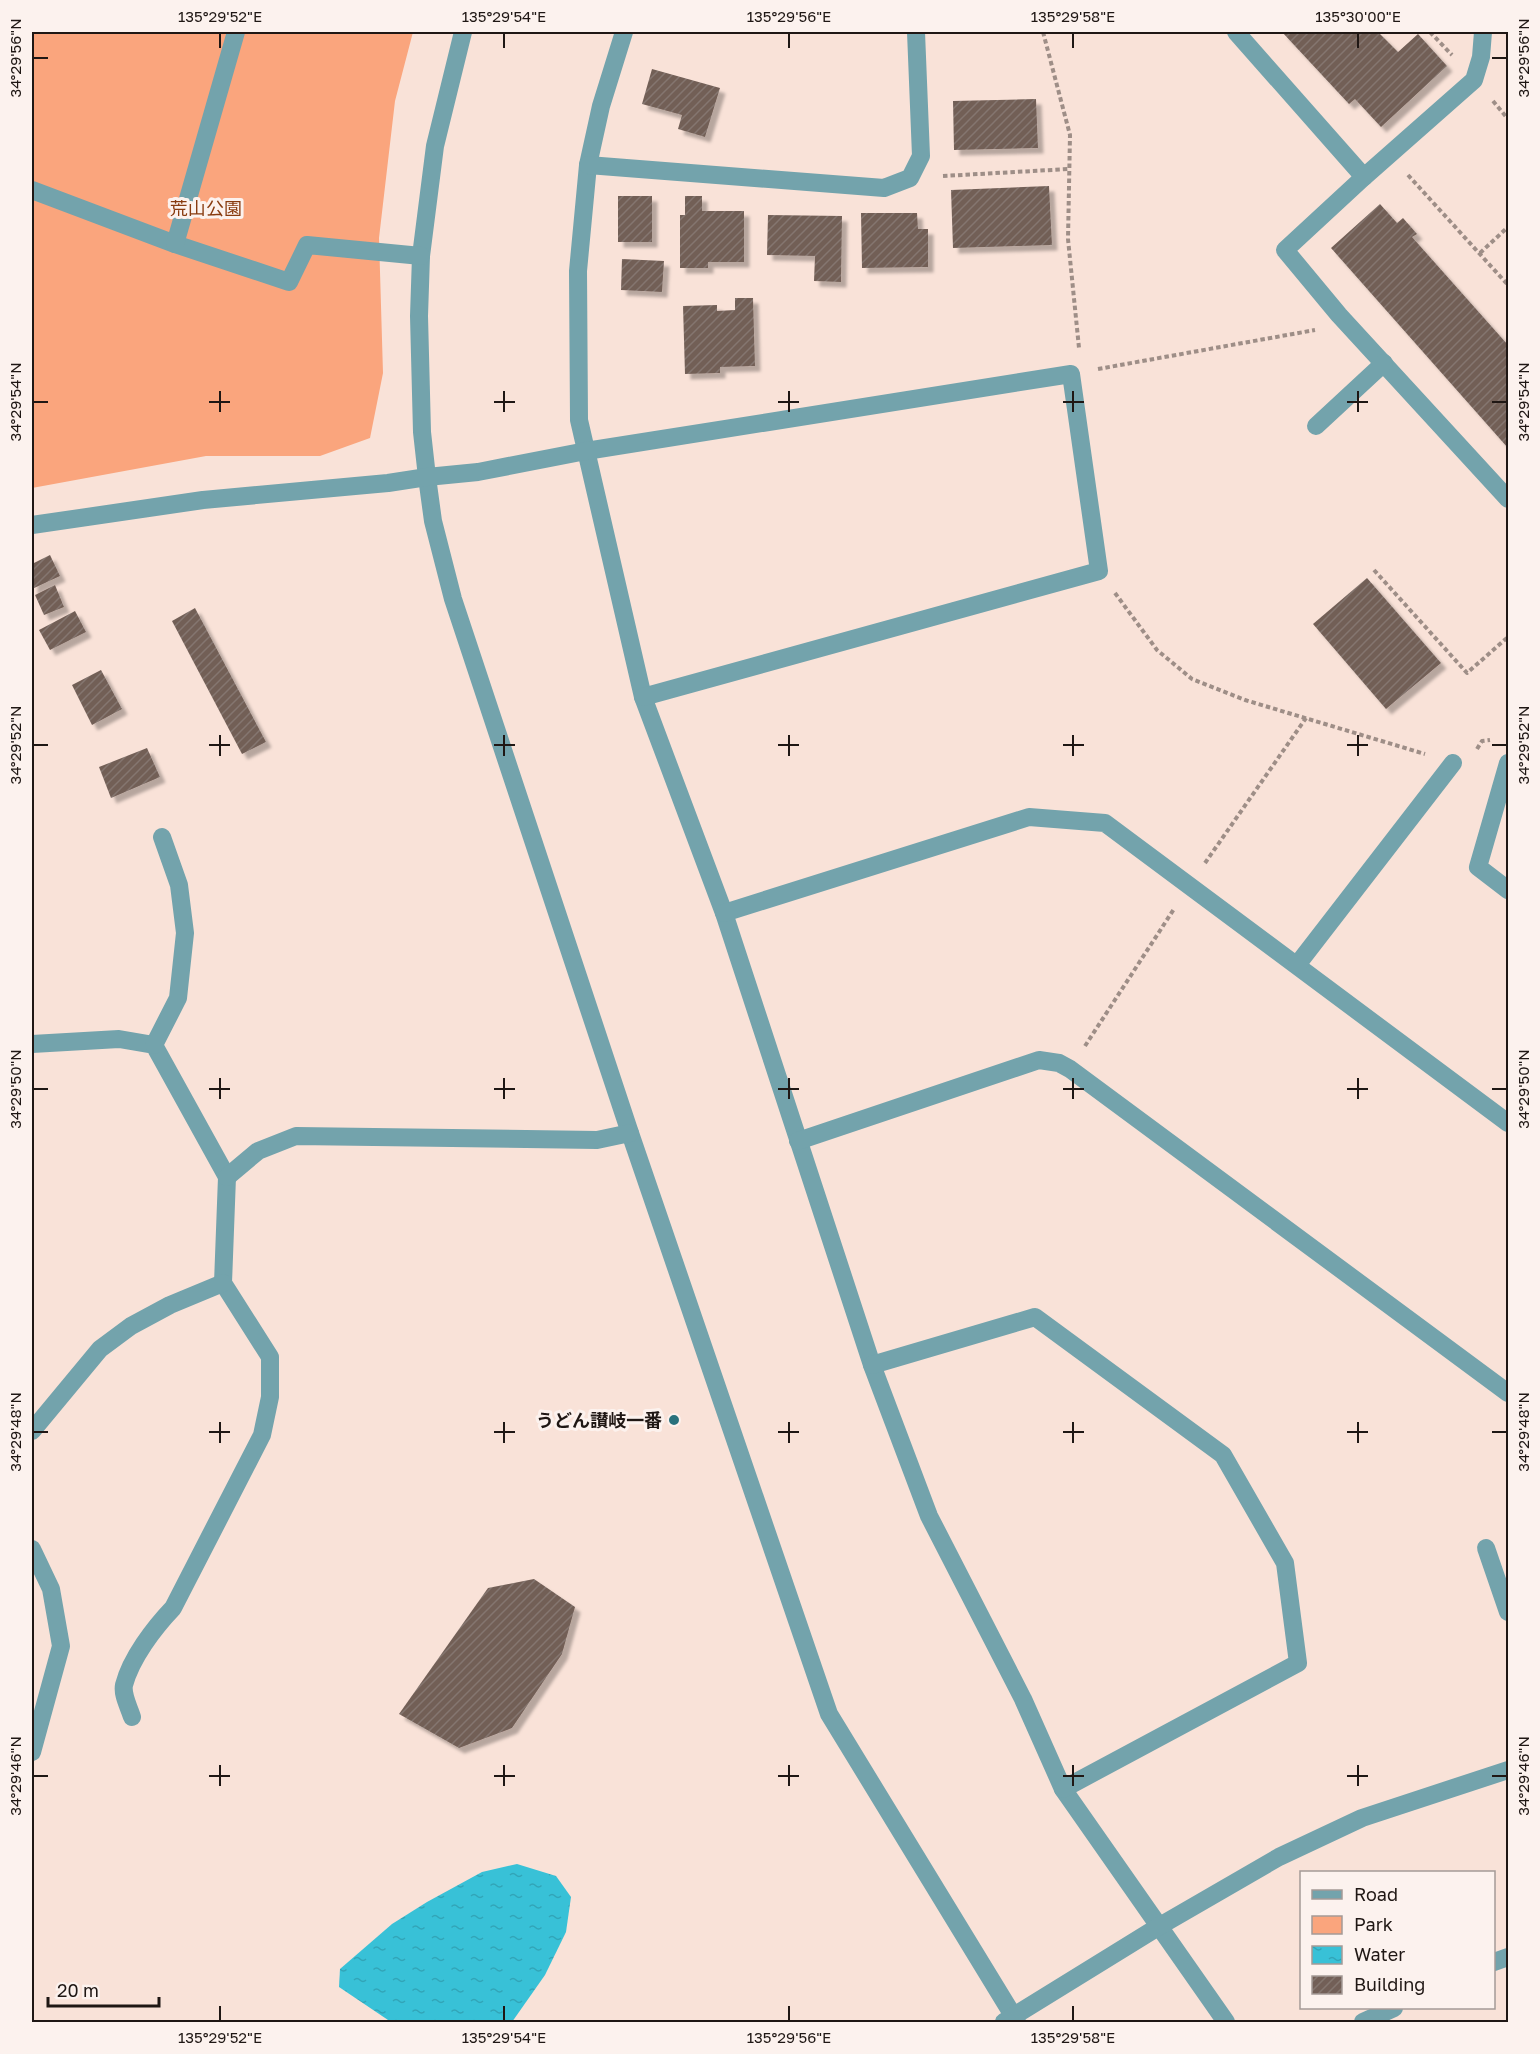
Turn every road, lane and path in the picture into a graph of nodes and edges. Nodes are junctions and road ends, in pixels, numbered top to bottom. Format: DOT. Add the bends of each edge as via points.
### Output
graph roads {
  1 [pos="236,32"];
  2 [pos="463,32"];
  3 [pos="624,32"];
  4 [pos="916,32"];
  5 [pos="1043,32"];
  6 [pos="1236,32"];
  7 [pos="1483,32"];
  8 [pos="1390,154"];
  9 [pos="588,165"];
  10 [pos="1070,169"];
  11 [pos="1364,177"];
  12 [pos="910,178"];
  13 [pos="32,190"];
  14 [pos="1509,226"];
  15 [pos="175,244"];
  16 [pos="1480,253"];
  17 [pos="421,256"];
  18 [pos="1509,285"];
  19 [pos="1339,315"];
  20 [pos="1384,363"];
  21 [pos="1076,373"];
  22 [pos="1316,426"];
  23 [pos="586,451"];
  24 [pos="427,477"];
  25 [pos="1509,499"];
  26 [pos="32,525"];
  27 [pos="1374,570"];
  28 [pos="1099,571"];
  29 [pos="1509,637"];
  30 [pos="643,697"];
  31 [pos="1490,740"];
  32 [pos="1453,763"];
  33 [pos="1509,763"];
  34 [pos="162,837"];
  35 [pos="1509,890"];
  36 [pos="724,913"];
  37 [pos="1297,965"];
  38 [pos="32,1044"];
  39 [pos="154,1045"];
  40 [pos="1509,1123"];
  41 [pos="630,1133"];
  42 [pos="798,1141"];
  43 [pos="227,1177"];
  44 [pos="223,1282"];
  45 [pos="872,1365"];
  46 [pos="1509,1393"];
  47 [pos="32,1431"];
  48 [pos="1486,1548"];
  49 [pos="32,1549"];
  50 [pos="1508,1606"];
  51 [pos="132,1717"];
  52 [pos="32,1752"];
  53 [pos="1509,1770"];
  54 [pos="1063,1789"];
  55 [pos="1158,1927"];
  56 [pos="1390,2009"];
  57 [pos="1012,2021"];
  58 [pos="1226,2022"];
  59 [pos="1363,2022"];
  1 -- 15 [label="street"];
  2 -- 17 [label="street" via="435,146"];
  3 -- 9 [label="street"];
  4 -- 12 [label="street" via="921,156"];
  5 -- 10 [label="path" via="1070,135"];
  6 -- 11 [label="street"];
  7 -- 8 [label="street" via="1474,80"];
  8 -- 11 [label="street"];
  8 -- 16 [label="path"];
  9 -- 12 [label="street" via="884,188"];
  9 -- 23 [label="street" via="578,271 579,420"];
  10 -- 12 [label="path"];
  10 -- 21 [label="path" via="1068,238"];
  11 -- 19 [label="street" via="1285,250"];
  13 -- 15 [label="street"];
  14 -- 16 [label="path"];
  15 -- 17 [label="street" via="289,282 307,245"];
  16 -- 18 [label="path"];
  17 -- 24 [label="street" via="419,328"];
  19 -- 20 [label="street"];
  19 -- 21 [label="path" via="1328,328"];
  20 -- 22 [label="street"];
  20 -- 25 [label="street"];
  21 -- 23 [label="street"];
  21 -- 28 [label="street"];
  23 -- 24 [label="street" via="477,472"];
  23 -- 30 [label="street"];
  24 -- 26 [label="street" via="202,500"];
  24 -- 41 [label="street" via="433,520 453,599"];
  27 -- 29 [label="path" via="1467,673"];
  28 -- 30 [label="street"];
  28 -- 32 [label="path" via="1156,650 1192,680"];
  30 -- 36 [label="street"];
  31 -- 32 [label="path" via="1482,741 1474,755"];
  32 -- 37 [label="street"];
  33 -- 35 [label="street" via="1478,867"];
  34 -- 39 [label="street" via="180,885 185,933 178,998"];
  36 -- 37 [label="street" via="1029,817 1105,823"];
  36 -- 42 [label="street"];
  37 -- 40 [label="street"];
  38 -- 39 [label="street" via="118,1040"];
  39 -- 43 [label="street"];
  41 -- 43 [label="street" via="597,1140 296,1136 258,1151"];
  41 -- 57 [label="street" via="829,1714"];
  42 -- 45 [label="street"];
  42 -- 46 [label="street" via="1039,1060 1059,1063"];
  43 -- 44 [label="street"];
  44 -- 47 [label="street" via="131,1326 100,1349"];
  44 -- 51 [label="street" via="270,1357 270,1397 262,1435 248,1466 173,1608 136,1658 124,1686"];
  45 -- 54 [label="street" via="929,1516 1023,1699"];
  45 -- 54 [label="street" via="1035,1317 1223,1455 1284,1563 1298,1663"];
  48 -- 50 [label="street"];
  49 -- 52 [label="street" via="51,1589 61,1646"];
  53 -- 55 [label="street" via="1362,1818 1279,1857"];
  54 -- 55 [label="street"];
  55 -- 57 [label="street"];
  55 -- 58 [label="street"];
  56 -- 59 [label="street"];
}
